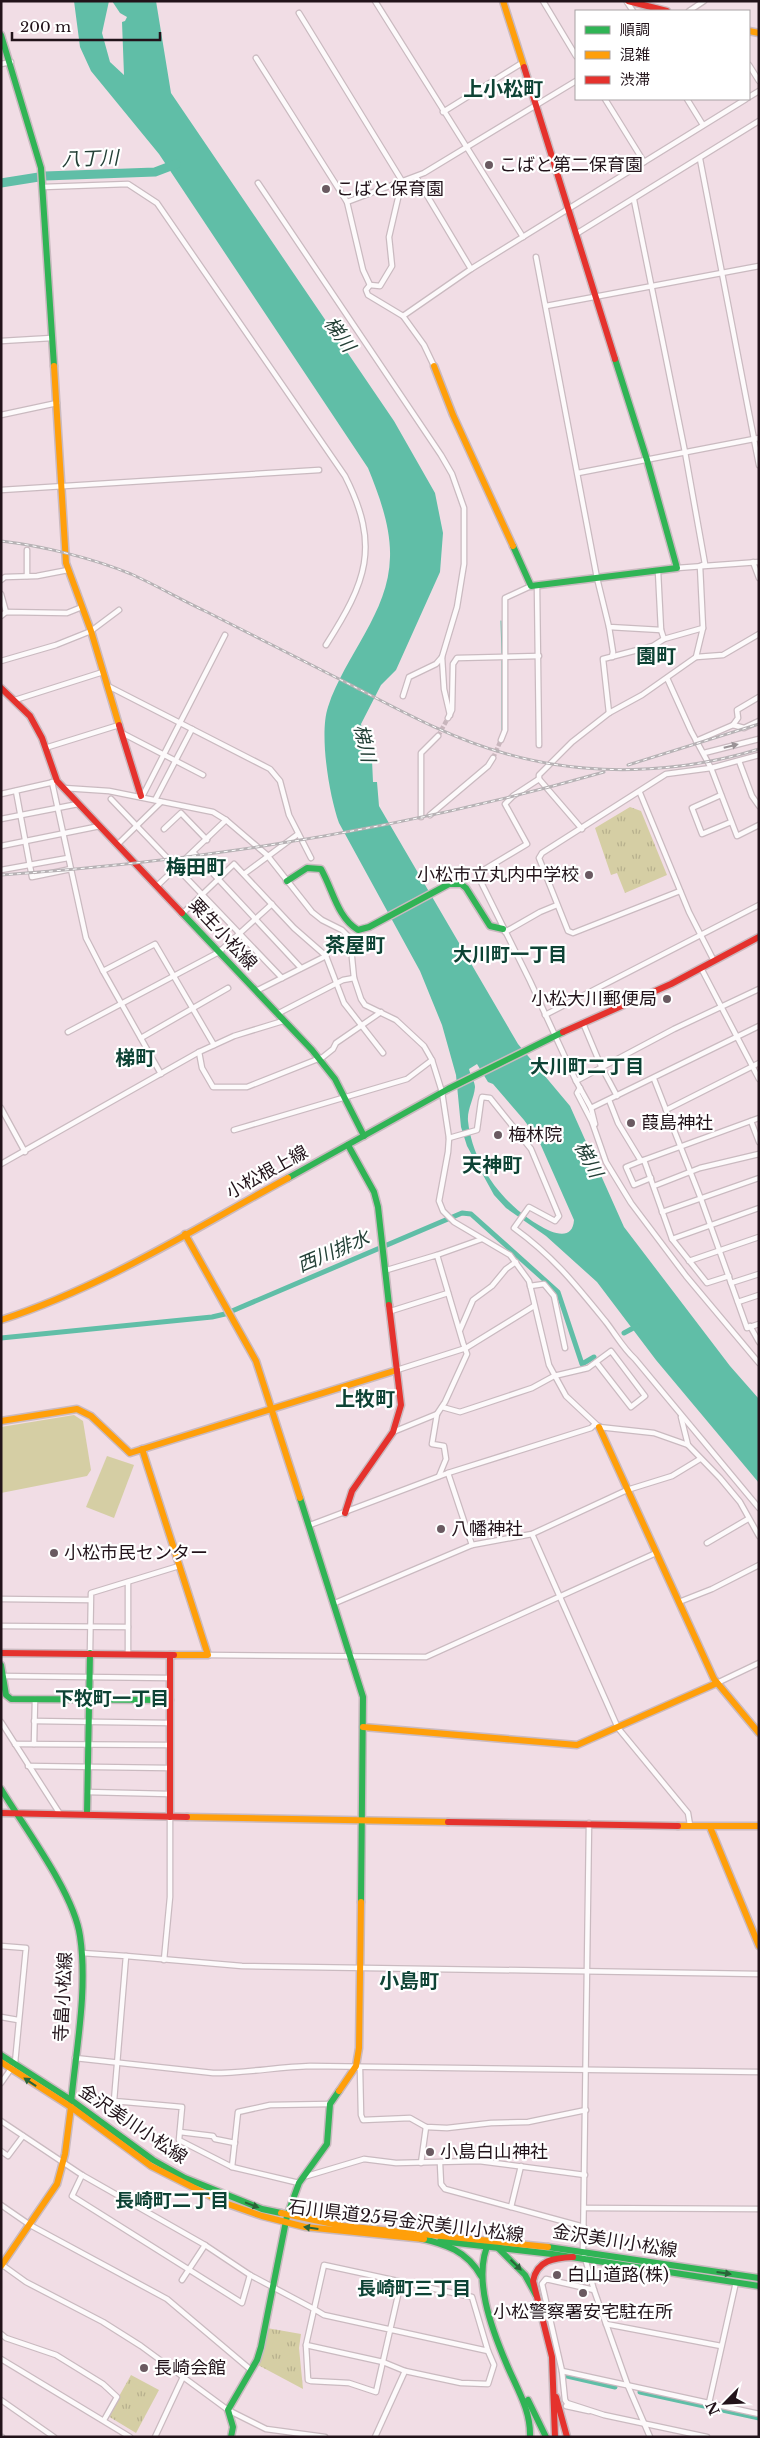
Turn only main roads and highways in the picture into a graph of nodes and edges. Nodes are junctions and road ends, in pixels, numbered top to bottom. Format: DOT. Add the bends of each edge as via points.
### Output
graph roads {
  1 [pos="503,1"];
  2 [pos="627,1"];
  3 [pos="663,10"];
  4 [pos="1,35"];
  5 [pos="434,366"];
  6 [pos="1,688"];
  7 [pos="141,797"];
  8 [pos="287,881"];
  9 [pos="504,931"];
  10 [pos="759,936"];
  11 [pos="364,1136"];
  12 [pos="348,1145"];
  13 [pos="185,1234"];
  14 [pos="1,1320"];
  15 [pos="397,1370"];
  16 [pos="273,1410"];
  17 [pos="1,1421"];
  18 [pos="597,1425"];
  19 [pos="142,1449"];
  20 [pos="345,1513"];
  21 [pos="1,1653"];
  22 [pos="90,1653"];
  23 [pos="170,1655"];
  24 [pos="1,1665"];
  25 [pos="2,1676"];
  26 [pos="716,1683"];
  27 [pos="89,1699"];
  28 [pos="170,1700"];
  29 [pos="363,1727"];
  30 [pos="759,1733"];
  31 [pos="1,1789"];
  32 [pos="1,1813"];
  33 [pos="17,1814"];
  34 [pos="87,1814"];
  35 [pos="170,1817"];
  36 [pos="362,1820"];
  37 [pos="710,1826"];
  38 [pos="759,1826"];
  39 [pos="759,1946"];
  40 [pos="1,2055"];
  41 [pos="1,2062"];
  42 [pos="13,2066"];
  43 [pos="71,2100"];
  44 [pos="71,2107"];
  45 [pos="288,2216"];
  46 [pos="285,2223"];
  47 [pos="419,2238"];
  48 [pos="490,2240"];
  49 [pos="484,2246"];
  50 [pos="495,2247"];
  51 [pos="573,2257"];
  52 [pos="2,2265"];
  53 [pos="759,2278"];
  54 [pos="759,2286"];
  55 [pos="485,2287"];
  56 [pos="536,2295"];
  57 [pos="553,2372"];
  58 [pos="515,2382"];
  59 [pos="231,2437"];
  60 [pos="530,2437"];
  61 [pos="546,2437"];
  62 [pos="555,2437"];
  63 [pos="567,2437"];
  1 -- 5 [label="main road" via="597,297 678,568 534,586 453,415"];
  2 -- 3 [label="main road"];
  4 -- 7 [label="main road" via="41,168 68,570 91,632"];
  6 -- 11 [label="main road, 粟生小松線" via="30,716 45,748 55,781 158,885 319,1058 335,1079"];
  8 -- 9 [label="main road" via="308,866 321,869 346,921 358,930 455,883 466,888 490,926"];
  10 -- 11 [label="main road, 小松根上線" via="701,968 543,1041"];
  11 -- 12 [label="main road, 小松根上線"];
  12 -- 13 [label="main road, 小松根上線"];
  12 -- 15 [label="main road" via="374,1192 378,1208"];
  13 -- 14 [label="main road, 小松根上線" via="92,1285 47,1305"];
  13 -- 16 [label="main road" via="256,1361"];
  15 -- 16 [label="main road"];
  15 -- 20 [label="main road" via="400,1405 393,1432 352,1491"];
  16 -- 19 [label="main road"];
  16 -- 29 [label="main road" via="352,1656 363,1697"];
  17 -- 19 [label="main road" via="86,1410 120,1448 130,1453"];
  18 -- 26 [label="main road"];
  19 -- 23 [label="main road" via="208,1655"];
  21 -- 22 [label="main road"];
  22 -- 23 [label="main road"];
  22 -- 27 [label="main road"];
  23 -- 28 [label="main road"];
  24 -- 25 [label="main road"];
  25 -- 27 [label="main road" via="6,1695 11,1699"];
  26 -- 29 [label="main road" via="577,1745"];
  26 -- 30 [label="main road"];
  27 -- 28 [label="main road"];
  27 -- 34 [label="main road"];
  28 -- 35 [label="main road"];
  29 -- 36 [label="main road"];
  31 -- 33 [label="main road, 寺畠小松線"];
  32 -- 33 [label="main road"];
  33 -- 34 [label="main road"];
  33 -- 43 [label="main road, 寺畠小松線" via="63,1889 74,1915 82,1953"];
  34 -- 35 [label="main road"];
  35 -- 36 [label="main road"];
  36 -- 37 [label="main road"];
  36 -- 45 [label="main road" via="359,2048 356,2066 330,2104 327,2144 299,2183"];
  37 -- 38 [label="main road"];
  37 -- 39 [label="main road"];
  40 -- 42 [label="main road, 金沢美川小松線"];
  41 -- 42 [label="main road, 石川県道25号金沢美川小松線"];
  42 -- 43 [label="main road, 金沢美川小松線"];
  44 -- 42 [label="main road, 石川県道25号金沢美川小松線, one-way"];
  43 -- 44 [label="main road, 寺畠小松線"];
  43 -- 45 [label="main road, 金沢美川小松線, one-way" via="153,2160 185,2178"];
  44 -- 46 [label="main road, 石川県道25号金沢美川小松線" via="151,2166 184,2184 222,2202"];
  44 -- 52 [label="main road, 寺畠小松線" via="63,2162 56,2184"];
  45 -- 46 [label="main road"];
  45 -- 48 [label="main road, 金沢美川小松線" via="343,2226"];
  47 -- 46 [label="main road, 石川県道25号金沢美川小松線, one-way" via="347,2233"];
  46 -- 59 [label="main road" via="261,2347 228,2410 233,2427"];
  47 -- 49 [label="main road, 石川県道25号金沢美川小松線"];
  47 -- 55 [label="main road" via="464,2252 477,2267"];
  48 -- 49 [label="main road"];
  48 -- 50 [label="main road"];
  48 -- 53 [label="main road, 金沢美川小松線, one-way"];
  49 -- 50 [label="main road, 石川県道25号金沢美川小松線"];
  49 -- 55 [label="main road" via="482,2268"];
  50 -- 51 [label="main road, 石川県道25号金沢美川小松線"];
  50 -- 56 [label="main road, one-way" via="520,2269"];
  51 -- 54 [label="main road, 石川県道25号金沢美川小松線"];
  51 -- 56 [label="main road" via="552,2258 538,2267 533,2281"];
  55 -- 58 [label="main road" via="494,2326"];
  56 -- 57 [label="main road" via="548,2337"];
  57 -- 62 [label="main road"];
  57 -- 63 [label="main road" via="558,2408"];
  58 -- 60 [label="main road" via="528,2411"];
  58 -- 61 [label="main road" via="535,2411"];
}
